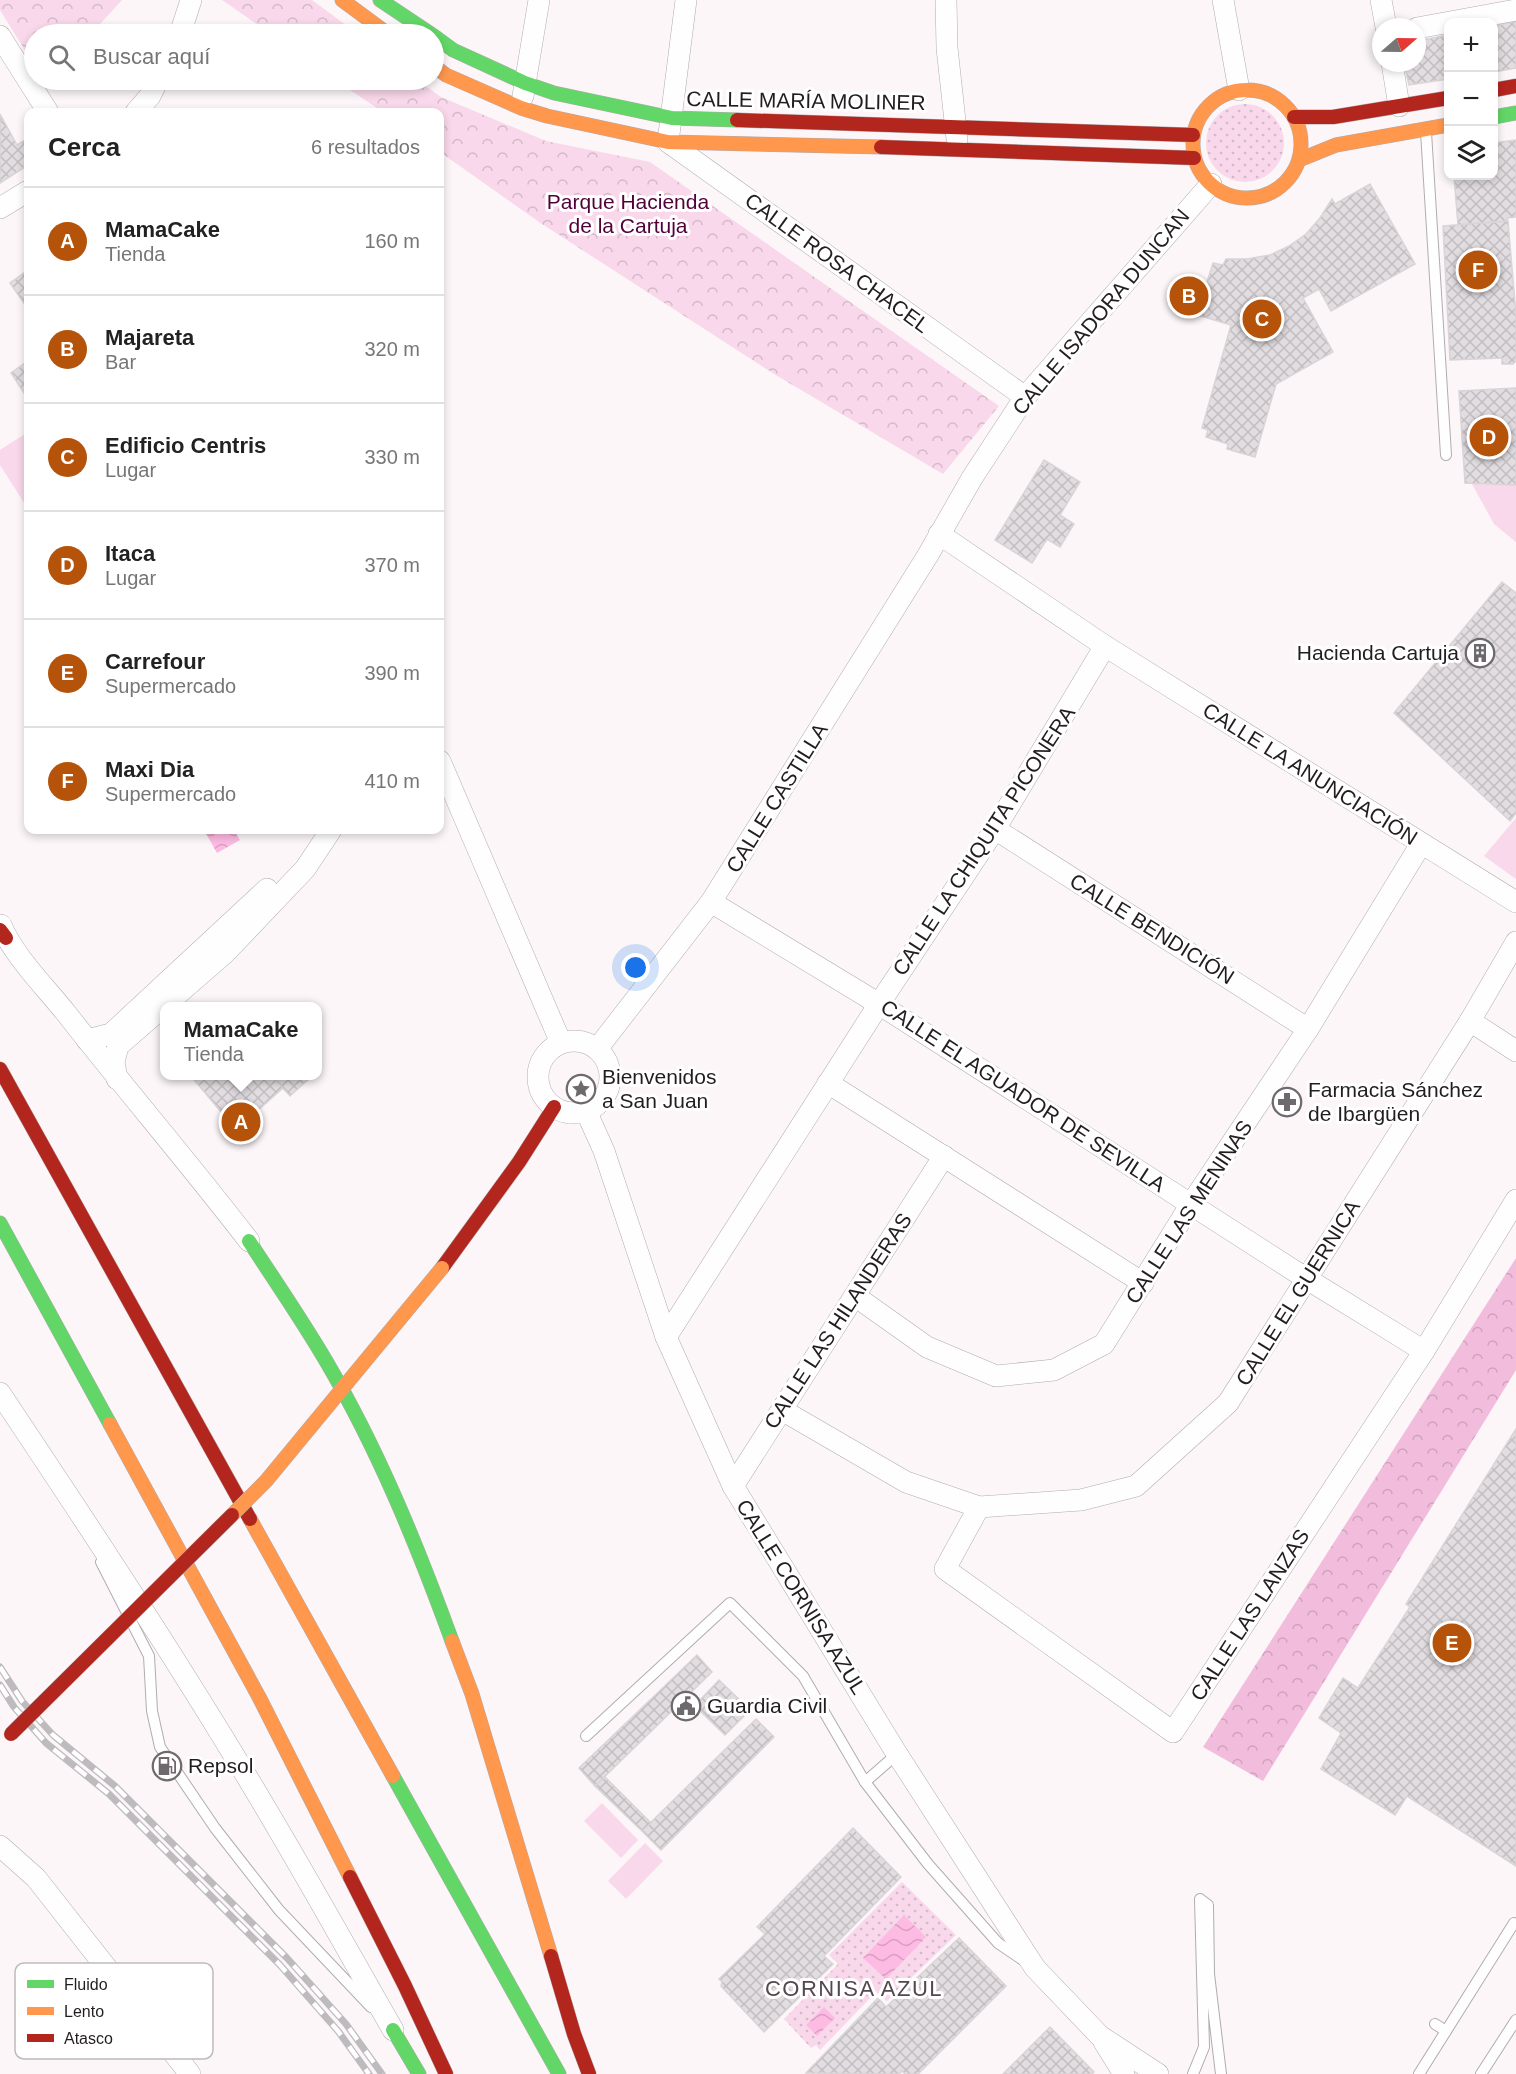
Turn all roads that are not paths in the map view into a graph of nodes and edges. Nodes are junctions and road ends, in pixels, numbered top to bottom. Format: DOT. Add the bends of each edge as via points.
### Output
graph roads {
  1 [pos="191,0"];
  2 [pos="342,0"];
  3 [pos="539,0"];
  4 [pos="686,0"];
  5 [pos="946,0"];
  6 [pos="1223,0"];
  7 [pos="1381,0"];
  8 [pos="382,1"];
  9 [pos="1516,10"];
  10 [pos="1384,18"];
  11 [pos="183,24"];
  12 [pos="374,24"];
  13 [pos="382,24"];
  14 [pos="416,24"];
  15 [pos="1426,26"];
  16 [pos="0,36"];
  17 [pos="444,44"];
  18 [pos="1393,72"];
  19 [pos="24,74"];
  20 [pos="444,74"];
  21 [pos="525,83"];
  22 [pos="1516,86"];
  23 [pos="1498,89"];
  24 [pos="34,90"];
  25 [pos="153,90"];
  26 [pos="1239,90"];
  27 [pos="1444,99"];
  28 [pos="1399,106"];
  29 [pos="45,108"];
  30 [pos="140,108"];
  31 [pos="521,108"];
  32 [pos="1516,113"];
  33 [pos="1498,116"];
  34 [pos="1294,117"];
  35 [pos="672,118"];
  36 [pos="956,126"];
  37 [pos="1444,126"];
  38 [pos="1426,129"];
  39 [pos="1193,135"];
  40 [pos="669,142"];
  41 [pos="958,149"];
  42 [pos="1194,159"];
  43 [pos="1299,160"];
  44 [pos="1210,184"];
  45 [pos="24,193"];
  46 [pos="0,208"];
  47 [pos="1025,397"];
  48 [pos="1446,455"];
  49 [pos="939,534"];
  50 [pos="1105,646"];
  51 [pos="444,770"];
  52 [pos="995,829"];
  53 [pos="327,834"];
  54 [pos="328,834"];
  55 [pos="1421,844"];
  56 [pos="711,902"];
  57 [pos="1516,902"];
  58 [pos="2,930"];
  59 [pos="1516,942"];
  60 [pos="169,1002"];
  61 [pos="879,1004"];
  62 [pos="160,1009"];
  63 [pos="1470,1021"];
  64 [pos="1308,1029"];
  65 [pos="87,1040"];
  66 [pos="561,1043"];
  67 [pos="597,1049"];
  68 [pos="1516,1051"];
  69 [pos="0,1069"];
  70 [pos="117,1079"];
  71 [pos="828,1083"];
  72 [pos="554,1107"];
  73 [pos="586,1111"];
  74 [pos="944,1156"];
  75 [pos="1516,1200"];
  76 [pos="1191,1204"];
  77 [pos="0,1223"];
  78 [pos="249,1241"];
  79 [pos="1307,1279"];
  80 [pos="1143,1283"];
  81 [pos="855,1296"];
  82 [pos="666,1337"];
  83 [pos="1424,1351"];
  84 [pos="0,1393"];
  85 [pos="782,1410"];
  86 [pos="733,1486"];
  87 [pos="64,1489"];
  88 [pos="979,1507"];
  89 [pos="586,1736"];
  90 [pos="3,1740"];
  91 [pos="897,1754"];
  92 [pos="865,1782"];
  93 [pos="0,1846"];
  94 [pos="1514,1923"];
  95 [pos="103,1963"];
  96 [pos="1035,1968"];
  97 [pos="1516,2020"];
  98 [pos="1435,2024"];
  99 [pos="393,2030"];
  100 [pos="1446,2031"];
  101 [pos="1101,2036"];
  102 [pos="168,2059"];
  103 [pos="178,2059"];
  104 [pos="168,2074"];
  105 [pos="190,2074"];
  106 [pos="419,2074"];
  107 [pos="446,2074"];
  108 [pos="559,2074"];
  109 [pos="589,2074"];
  110 [pos="1124,2074"];
  111 [pos="1158,2074"];
  112 [pos="1193,2074"];
  113 [pos="1221,2074"];
  114 [pos="1419,2074"];
  115 [pos="1482,2074"];
  1 -- 11 [label="street"];
  2 -- 12 [label="street"];
  3 -- 21 [label="street"];
  4 -- 35 [label="street"];
  5 -- 36 [label="street"];
  6 -- 26 [label="street"];
  7 -- 10 [label="street"];
  8 -- 13 [label="street"];
  8 -- 14 [label="street, CALLE MARÍA MOLINER"];
  9 -- 15 [label="street"];
  16 -- 19 [label="street"];
  17 -- 21 [label="street, CALLE MARÍA MOLINER"];
  18 -- 28 [label="street"];
  20 -- 31 [label="street, CALLE MARÍA MOLINER"];
  21 -- 31 [label="street"];
  21 -- 35 [label="street, CALLE MARÍA MOLINER" via="554,93"];
  22 -- 23 [label="street"];
  24 -- 29 [label="street"];
  25 -- 30 [label="street"];
  26 -- 34 [label="street" via="1271,95"];
  26 -- 39 [label="street" via="1222,95 1209,105 1198,119"];
  27 -- 28 [label="street"];
  28 -- 34 [label="street" via="1333,117"];
  31 -- 40 [label="street, CALLE MARÍA MOLINER"];
  32 -- 33 [label="street"];
  34 -- 43 [label="street" via="1300,131"];
  35 -- 36 [label="street, CALLE MARÍA MOLINER"];
  35 -- 40 [label="street"];
  36 -- 39 [label="street, CALLE MARÍA MOLINER"];
  36 -- 41 [label="street"];
  37 -- 38 [label="street"];
  38 -- 43 [label="street" via="1336,144"];
  38 -- 48 [label="lane"];
  39 -- 42 [label="street"];
  40 -- 41 [label="street, CALLE MARÍA MOLINER"];
  40 -- 47 [label="street, CALLE ROSA CHACEL"];
  41 -- 42 [label="street, CALLE MARÍA MOLINER"];
  42 -- 44 [label="street"];
  43 -- 44 [label="street" via="1284,183 1261,196 1243,198 1226,194"];
  44 -- 47 [label="street, CALLE ISADORA DUNCAN"];
  45 -- 46 [label="street"];
  47 -- 49 [label="street, CALLE ISADORA DUNCAN"];
  49 -- 50 [label="street, CALLE LA ANUNCIACIÓN"];
  49 -- 56 [label="street, CALLE CASTILLA"];
  50 -- 52 [label="street, CALLE LA CHIQUITA PICONERA"];
  50 -- 55 [label="street, CALLE LA ANUNCIACIÓN"];
  51 -- 66 [label="street"];
  52 -- 61 [label="street, CALLE LA CHIQUITA PICONERA"];
  52 -- 64 [label="street, CALLE BENDICIÓN"];
  53 -- 65 [label="street" via="111,1034"];
  54 -- 60 [label="street" via="305,868 225,953"];
  55 -- 57 [label="street, CALLE LA ANUNCIACIÓN"];
  55 -- 64 [label="street, CALLE LAS MENINAS"];
  56 -- 61 [label="street, CALLE EL AGUADOR DE SEVILLA"];
  56 -- 67 [label="street, CALLE CASTILLA"];
  58 -- 65 [label="street"];
  59 -- 63 [label="street, CALLE EL GUERNICA"];
  61 -- 71 [label="street, CALLE LA CHIQUITA PICONERA"];
  61 -- 76 [label="street, CALLE EL AGUADOR DE SEVILLA"];
  62 -- 70 [label="street" via="118,1046 114,1062"];
  63 -- 68 [label="street"];
  63 -- 79 [label="street, CALLE EL GUERNICA"];
  64 -- 76 [label="street, CALLE LAS MENINAS"];
  65 -- 70 [label="street"];
  66 -- 67 [label="street" via="580,1041"];
  66 -- 72 [label="street" via="551,1048 539,1067 540,1090"];
  67 -- 73 [label="street" via="608,1065 609,1087 596,1106"];
  69 -- 108 [label="street"];
  70 -- 78 [label="street"];
  71 -- 74 [label="street"];
  71 -- 82 [label="street, CALLE LA CHIQUITA PICONERA"];
  72 -- 73 [label="street" via="564,1112"];
  72 -- 90 [label="street, bridge" via="442,1268 266,1481"];
  73 -- 82 [label="street, CALLE CORNISA AZUL" via="604,1151"];
  74 -- 80 [label="street"];
  74 -- 81 [label="street, CALLE LAS HILANDERAS"];
  75 -- 83 [label="street, CALLE LAS LANZAS"];
  76 -- 79 [label="street, CALLE EL AGUADOR DE SEVILLA"];
  76 -- 80 [label="street, CALLE LAS MENINAS"];
  77 -- 107 [label="street" via="259,1697"];
  78 -- 109 [label="street" via="337,1382 420,1553 472,1694"];
  79 -- 83 [label="street, CALLE EL AGUADOR DE SEVILLA"];
  79 -- 88 [label="street, CALLE EL GUERNICA" via="1228,1403 1136,1486 1082,1500"];
  80 -- 81 [label="street, CALLE LAS MENINAS" via="1104,1344 1054,1370 996,1376 927,1347"];
  81 -- 85 [label="street, CALLE LAS HILANDERAS"];
  82 -- 86 [label="street, CALLE CORNISA AZUL"];
  83 -- 88 [label="street, CALLE LAS LANZAS" via="1173,1732 945,1569"];
  84 -- 87 [label="street"];
  85 -- 86 [label="street, CALLE LAS HILANDERAS"];
  85 -- 88 [label="street" via="906,1482"];
  86 -- 91 [label="street, CALLE CORNISA AZUL"];
  87 -- 99 [label="street" via="285,1840"];
  87 -- 99 [label="lane" via="149,1656 152,1711 160,1747 215,1828 279,1910"];
  89 -- 92 [label="lane" via="730,1603 803,1676"];
  91 -- 92 [label="lane"];
  91 -- 96 [label="street, CALLE CORNISA AZUL"];
  92 -- 96 [label="lane" via="968,1911 998,1943"];
  93 -- 95 [label="street" via="36,1878"];
  94 -- 100 [label="lane"];
  96 -- 101 [label="street, CALLE CORNISA AZUL"];
  97 -- 115 [label="lane"];
  98 -- 100 [label="lane"];
  99 -- 106 [label="street"];
  100 -- 114 [label="lane"];
  101 -- 110 [label="street, CALLE CORNISA AZUL"];
  101 -- 111 [label="street, CALLE CORNISA AZUL"];
  102 -- 104 [label="street"];
  103 -- 105 [label="street"];
  112 -- 113 [label="lane" via="1204,2047 1200,1899 1208,1905 1209,1974"];
}
